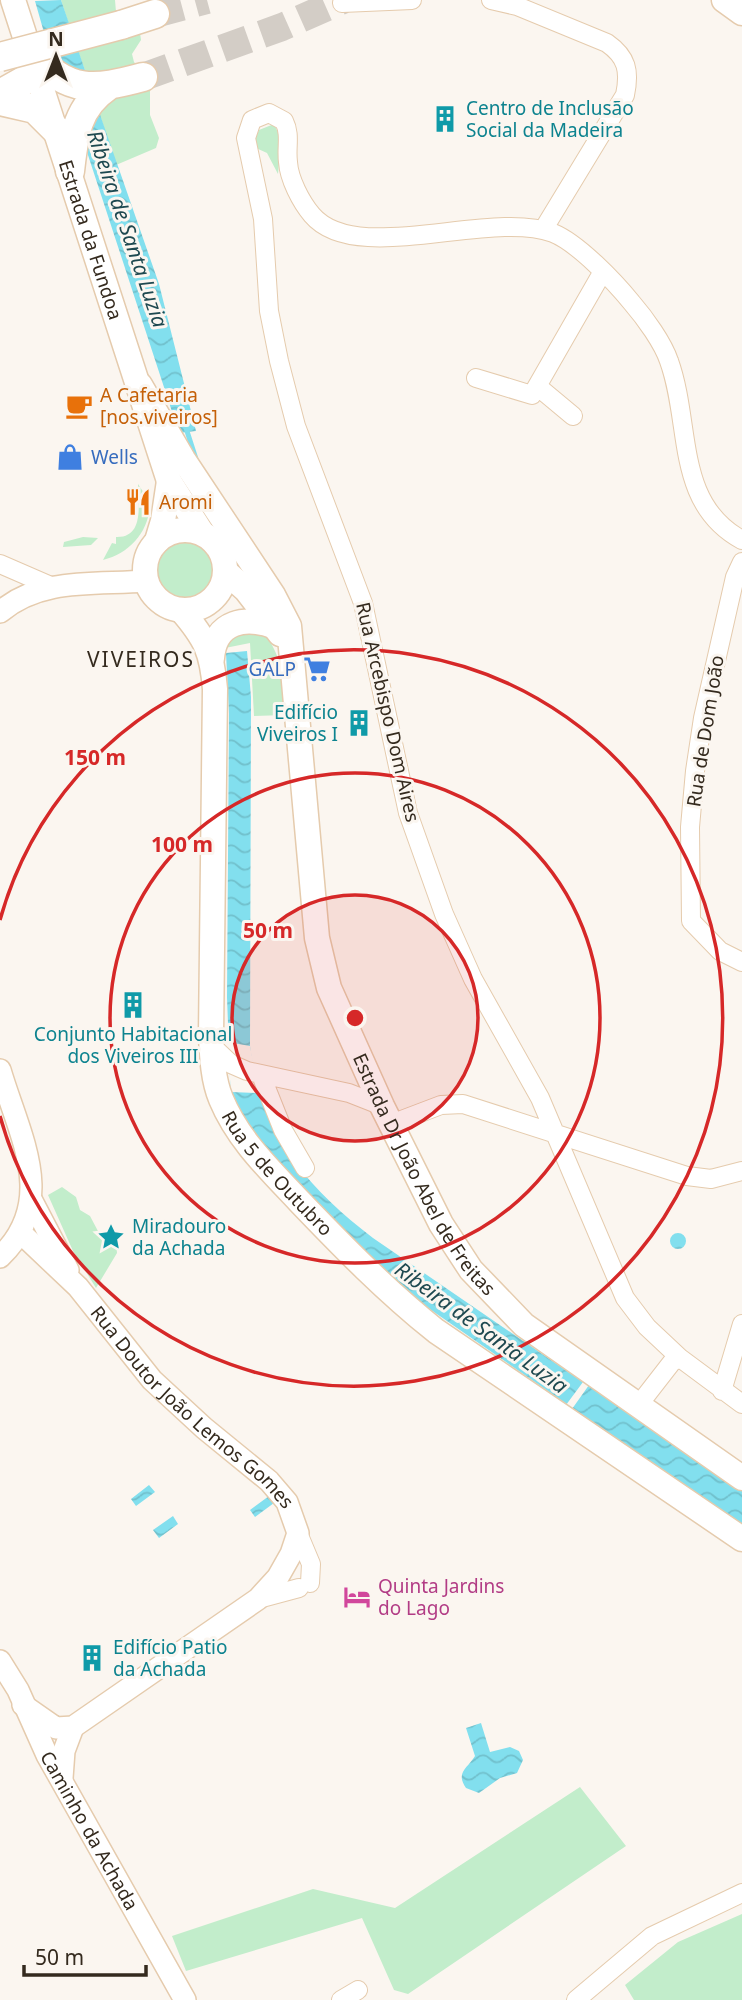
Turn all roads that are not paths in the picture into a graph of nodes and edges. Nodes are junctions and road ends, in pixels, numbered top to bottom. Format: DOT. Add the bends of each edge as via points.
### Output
graph roads {
  1 [pos="13,0"];
  2 [pos="412,0"];
  3 [pos="491,0"];
  4 [pos="724,0"];
  5 [pos="342,3"];
  6 [pos="155,13"];
  7 [pos="742,13"];
  8 [pos="0,57"];
  9 [pos="43,66"];
  10 [pos="143,77"];
  11 [pos="107,87"];
  12 [pos="0,94"];
  13 [pos="0,101"];
  14 [pos="64,135"];
  15 [pos="70,172"];
  16 [pos="543,230"];
  17 [pos="602,273"];
  18 [pos="476,378"];
  19 [pos="140,385"];
  20 [pos="537,386"];
  21 [pos="573,416"];
  22 [pos="169,481"];
  23 [pos="214,529"];
  24 [pos="742,540"];
  25 [pos="157,541"];
  26 [pos="742,562"];
  27 [pos="0,564"];
  28 [pos="0,572"];
  29 [pos="226,572"];
  30 [pos="146,580"];
  31 [pos="45,588"];
  32 [pos="181,610"];
  33 [pos="0,612"];
  34 [pos="276,627"];
  35 [pos="212,658"];
  36 [pos="294,666"];
  37 [pos="742,962"];
  38 [pos="211,1045"];
  39 [pos="365,1069"];
  40 [pos="0,1070"];
  41 [pos="261,1075"];
  42 [pos="351,1094"];
  43 [pos="387,1115"];
  44 [pos="552,1130"];
  45 [pos="305,1168"];
  46 [pos="742,1171"];
  47 [pos="32,1200"];
  48 [pos="21,1233"];
  49 [pos="1,1254"];
  50 [pos="78,1287"];
  51 [pos="742,1324"];
  52 [pos="680,1358"];
  53 [pos="722,1391"];
  54 [pos="742,1404"];
  55 [pos="637,1407"];
  56 [pos="742,1478"];
  57 [pos="298,1533"];
  58 [pos="742,1539"];
  59 [pos="258,1599"];
  60 [pos="0,1661"];
  61 [pos="23,1705"];
  62 [pos="73,1727"];
  63 [pos="62,1778"];
  64 [pos="742,1893"];
  65 [pos="358,1990"];
  66 [pos="185,2000"];
  67 [pos="341,2000"];
  68 [pos="576,2000"];
  1 -- 9 [label="main road"];
  2 -- 5 [label="street"];
  3 -- 16 [label="street" via="607,43 627,64 625,94"];
  4 -- 7 [label="main road"];
  6 -- 8 [label="highway, bridge"];
  9 -- 11 [label="highway" via="80,86"];
  9 -- 12 [label="highway"];
  9 -- 14 [label="main road"];
  10 -- 11 [label="highway"];
  11 -- 14 [label="highway"];
  13 -- 14 [label="highway" via="35,109"];
  14 -- 15 [label="highway"];
  15 -- 19 [label="main road, Estrada da Fundoa"];
  16 -- 17 [label="street" via="575,245"];
  16 -- 44 [label="street, Rua Arcebispo Dom Aires" via="365,238 334,231 310,214 298,193 288,167 284,121 263,113 249,125 246,138 263,219 269,312 296,426 363,603 408,813 473,979 540,1098"];
  17 -- 20 [label="street"];
  17 -- 24 [label="street" via="632,303 669,360 697,494 709,516"];
  18 -- 20 [label="street" via="532,396"];
  19 -- 22 [label="main road, Estrada da Fundoa"];
  19 -- 23 [label="main road, Estrada Dr João Abel de Freitas" via="183,459"];
  20 -- 21 [label="street"];
  22 -- 23 [label="main road, Estrada da Fundoa"];
  22 -- 25 [label="main road, Estrada da Fundoa"];
  23 -- 25 [label="main road" via="174,531"];
  23 -- 29 [label="main road"];
  23 -- 36 [label="main road, Estrada Dr João Abel de Freitas" via="273,595 289,626"];
  25 -- 30 [label="main road" via="146,559"];
  26 -- 37 [label="street, Rua de Dom João" via="704,718 690,840 691,920 720,951"];
  27 -- 31 [label="street"];
  28 -- 31 [label="street"];
  29 -- 32 [label="main road" via="222,588 212,600 199,608"];
  29 -- 34 [label="main road, Estrada Dr João Abel de Freitas"];
  30 -- 31 [label="street"];
  30 -- 32 [label="main road" via="158,600"];
  31 -- 33 [label="street"];
  32 -- 35 [label="main road, Rua 5 de Outubro" via="202,636"];
  34 -- 35 [label="main road" via="233,625 215,640"];
  34 -- 36 [label="main road, Estrada Dr João Abel de Freitas"];
  35 -- 38 [label="main road, Rua 5 de Outubro"];
  36 -- 39 [label="main road, Estrada Dr João Abel de Freitas" via="317,938 329,988"];
  38 -- 41 [label="street" via="231,1064"];
  38 -- 58 [label="main road, Rua 5 de Outubro" via="217,1090 229,1118 250,1148 376,1282 436,1331"];
  39 -- 42 [label="street"];
  39 -- 43 [label="main road, Estrada Dr João Abel de Freitas"];
  40 -- 47 [label="street" via="31,1172"];
  41 -- 42 [label="street"];
  41 -- 45 [label="street" via="283,1130"];
  42 -- 43 [label="street"];
  43 -- 44 [label="street" via="452,1103"];
  43 -- 55 [label="main road, Estrada Dr João Abel de Freitas" via="441,1224 494,1297 524,1325"];
  44 -- 46 [label="street" via="687,1175 711,1179"];
  44 -- 52 [label="street, Rua Arcebispo Dom Aires" via="625,1298"];
  47 -- 48 [label="street"];
  47 -- 50 [label="street, Rua Doutor João Lemos Gomes"];
  48 -- 49 [label="street"];
  48 -- 50 [label="street, Rua Doutor João Lemos Gomes"];
  50 -- 57 [label="street, Rua Doutor João Lemos Gomes" via="152,1380 269,1480 287,1502"];
  51 -- 53 [label="street"];
  52 -- 53 [label="street, Rua Arcebispo Dom Aires"];
  52 -- 55 [label="street"];
  53 -- 54 [label="street, Rua Arcebispo Dom Aires"];
  55 -- 56 [label="main road, Estrada Dr João Abel de Freitas"];
  57 -- 59 [label="street, Rua Doutor João Lemos Gomes" via="278,1577"];
  57 -- 59 [label="street, Rua Doutor João Lemos Gomes" via="311,1564 304,1586"];
  59 -- 62 [label="street, Rua Doutor João Lemos Gomes"];
  60 -- 61 [label="street, Caminho da Achada"];
  61 -- 62 [label="street" via="56,1728"];
  61 -- 63 [label="street, Caminho da Achada"];
  62 -- 63 [label="street"];
  63 -- 66 [label="street, Caminho da Achada"];
  64 -- 68 [label="street" via="652,1936"];
  65 -- 67 [label="street"];
}
